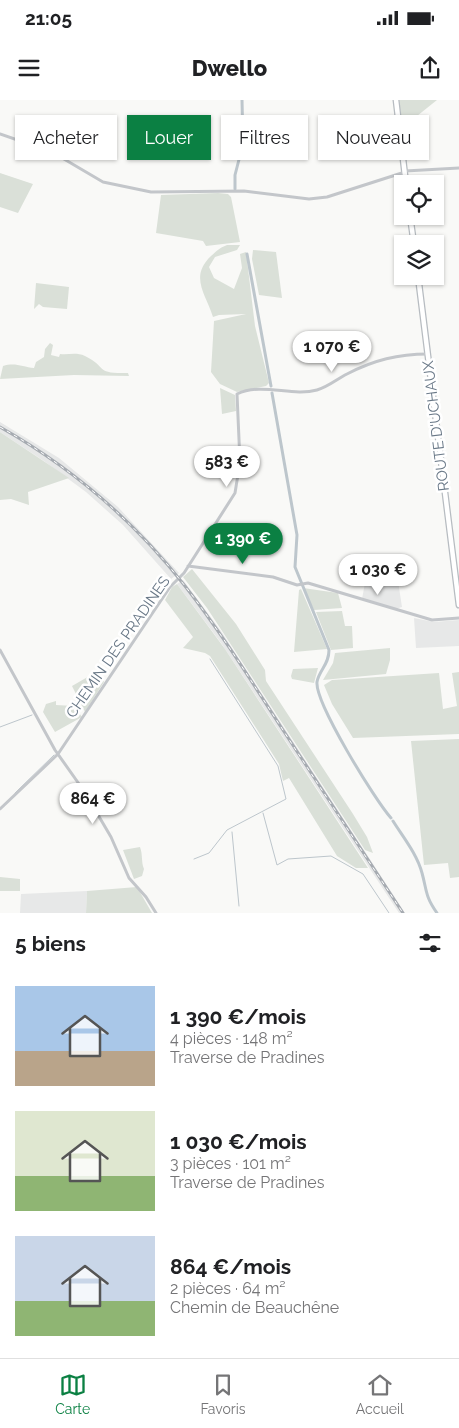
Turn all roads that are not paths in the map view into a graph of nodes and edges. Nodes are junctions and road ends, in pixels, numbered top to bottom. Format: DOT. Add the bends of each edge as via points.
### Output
graph roads {
  1 [pos="396,100"];
  2 [pos="0,134"];
  3 [pos="459,168"];
  4 [pos="405,172"];
  5 [pos="405,175"];
  6 [pos="419,285"];
  7 [pos="428,354"];
  8 [pos="188,566"];
  9 [pos="459,605"];
  10 [pos="459,618"];
  11 [pos="0,650"];
  12 [pos="58,754"];
  13 [pos="0,809"];
  14 [pos="156,913"];
  1 -- 4 [label="main road"];
  2 -- 4 [label="street" via="52,152 102,182 151,192 244,191 309,199 327,197"];
  3 -- 4 [label="street"];
  4 -- 5 [label="main road"];
  6 -- 7 [label="main road, ROUTE D'UCHAUX"];
  7 -- 8 [label="street, CHEMIN DES PRADINES" via="384,358 316,390 264,389 237,394 240,462 235,493"];
  7 -- 9 [label="main road, ROUTE D'UCHAUX"];
  8 -- 10 [label="street" via="338,591 432,620"];
  8 -- 12 [label="street, CHEMIN DES PRADINES" via="170,587"];
  11 -- 12 [label="street"];
  12 -- 13 [label="street, CHEMIN DES PRADINES"];
  12 -- 14 [label="street" via="115,843 129,878"];
}
